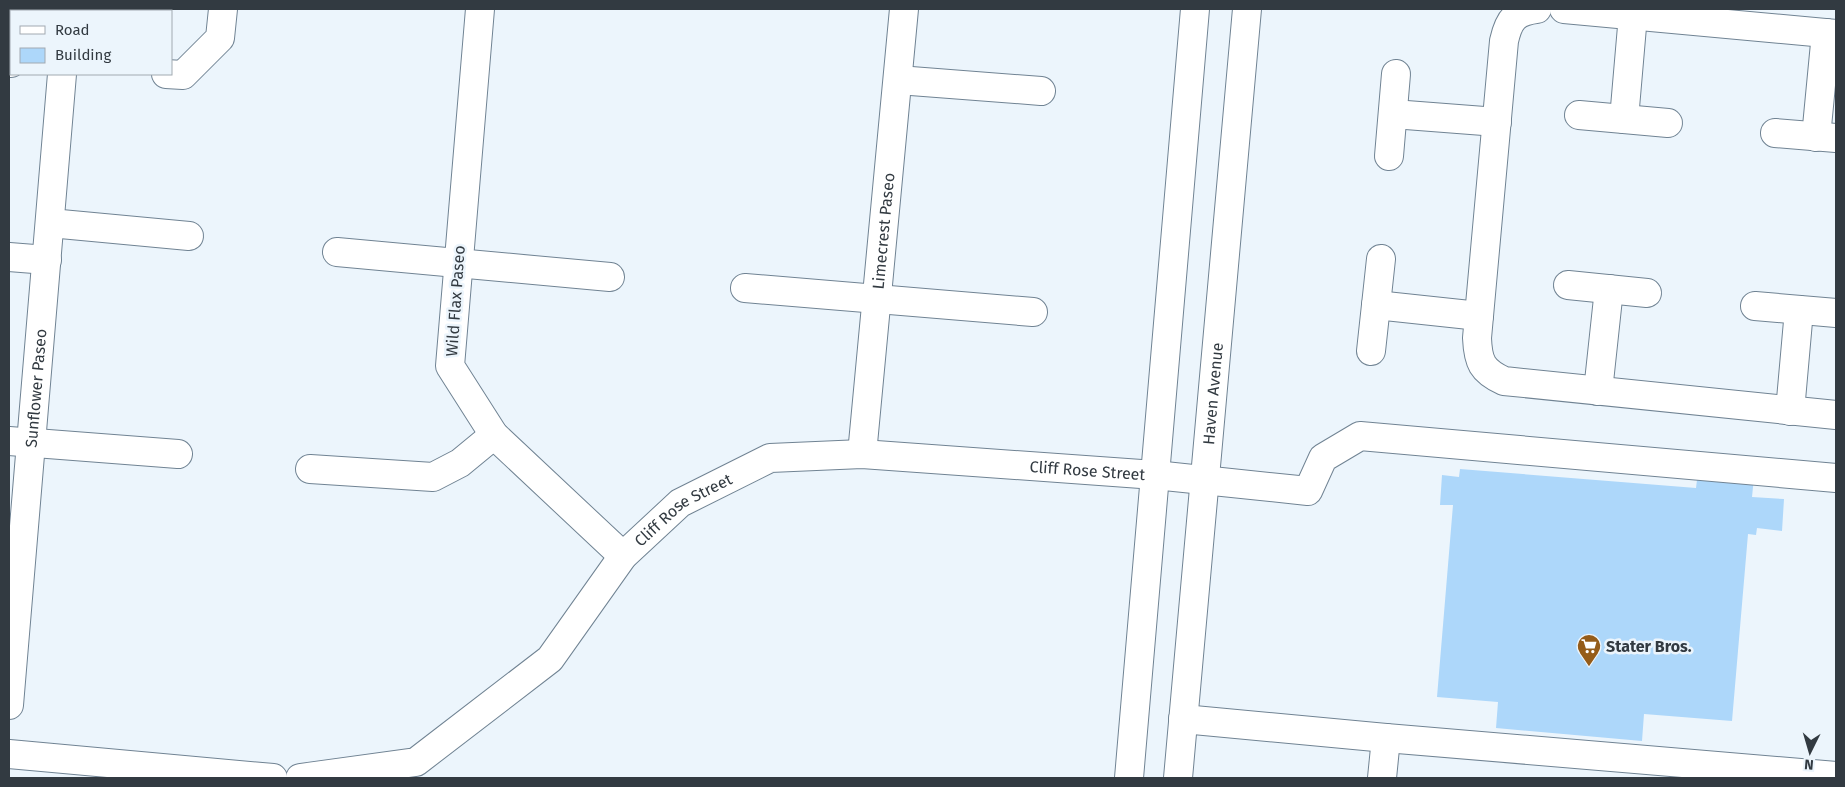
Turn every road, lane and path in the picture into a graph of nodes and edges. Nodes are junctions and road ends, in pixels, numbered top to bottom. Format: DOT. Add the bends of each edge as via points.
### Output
graph roads {
  1 [pos="223,9"];
  2 [pos="480,9"];
  3 [pos="904,9"];
  4 [pos="1195,9"];
  5 [pos="1247,9"];
  6 [pos="1564,9"];
  7 [pos="1519,11"];
  8 [pos="1633,15"];
  9 [pos="1701,15"];
  10 [pos="1831,33"];
  11 [pos="172,74"];
  12 [pos="1396,74"];
  13 [pos="62,75"];
  14 [pos="898,80"];
  15 [pos="1041,91"];
  16 [pos="1393,114"];
  17 [pos="1579,115"];
  18 [pos="1624,119"];
  19 [pos="1497,122"];
  20 [pos="1668,123"];
  21 [pos="1776,133"];
  22 [pos="1826,137"];
  23 [pos="1389,156"];
  24 [pos="50,223"];
  25 [pos="189,236"];
  26 [pos="337,252"];
  27 [pos="9,257"];
  28 [pos="1381,259"];
  29 [pos="46,260"];
  30 [pos="458,262"];
  31 [pos="610,277"];
  32 [pos="1568,285"];
  33 [pos="745,288"];
  34 [pos="1609,289"];
  35 [pos="1647,293"];
  36 [pos="877,298"];
  37 [pos="1376,306"];
  38 [pos="1755,306"];
  39 [pos="1799,310"];
  40 [pos="1033,312"];
  41 [pos="1836,313"];
  42 [pos="1479,316"];
  43 [pos="1371,351"];
  44 [pos="1598,391"];
  45 [pos="1790,410"];
  46 [pos="1836,415"];
  47 [pos="494,435"];
  48 [pos="20,442"];
  49 [pos="178,454"];
  50 [pos="862,454"];
  51 [pos="310,469"];
  52 [pos="1155,475"];
  53 [pos="1836,478"];
  54 [pos="1204,480"];
  55 [pos="624,556"];
  56 [pos="12,626"];
  57 [pos="9,705"];
  58 [pos="1183,719"];
  59 [pos="1386,738"];
  60 [pos="9,754"];
  61 [pos="1836,776"];
  62 [pos="273,778"];
  63 [pos="300,778"];
  64 [pos="1129,778"];
  65 [pos="1178,778"];
  66 [pos="1382,778"];
  1 -- 11 [label="street" via="220,38 183,75"];
  2 -- 30 [label="street, Wild Flax Paseo"];
  3 -- 14 [label="street, Limecrest Paseo"];
  4 -- 52 [label="street"];
  5 -- 54 [label="street, Haven Avenue"];
  6 -- 8 [label="street"];
  7 -- 19 [label="street" via="1507,28 1504,41"];
  8 -- 9 [label="street"];
  8 -- 18 [label="street"];
  9 -- 10 [label="street"];
  10 -- 22 [label="street"];
  12 -- 16 [label="street"];
  13 -- 24 [label="street, Sunflower Paseo"];
  14 -- 15 [label="street"];
  14 -- 36 [label="street, Limecrest Paseo"];
  16 -- 19 [label="street"];
  16 -- 23 [label="street"];
  17 -- 18 [label="street"];
  18 -- 20 [label="street"];
  19 -- 42 [label="street"];
  21 -- 22 [label="street"];
  24 -- 25 [label="street"];
  24 -- 29 [label="street, Sunflower Paseo"];
  26 -- 30 [label="street"];
  27 -- 29 [label="street"];
  28 -- 37 [label="street"];
  29 -- 48 [label="street, Sunflower Paseo"];
  30 -- 31 [label="street"];
  30 -- 47 [label="street, Wild Flax Paseo" via="450,366"];
  32 -- 34 [label="street"];
  33 -- 36 [label="street"];
  34 -- 35 [label="street"];
  34 -- 44 [label="street"];
  36 -- 40 [label="street"];
  36 -- 50 [label="street, Limecrest Paseo"];
  37 -- 42 [label="street"];
  37 -- 43 [label="street"];
  38 -- 39 [label="street"];
  39 -- 41 [label="street"];
  39 -- 45 [label="street"];
  42 -- 44 [label="street" via="1478,350 1486,372 1504,381"];
  44 -- 45 [label="street"];
  45 -- 46 [label="street"];
  47 -- 51 [label="street" via="460,463 433,477"];
  47 -- 55 [label="street, Wild Flax Paseo"];
  48 -- 49 [label="street"];
  48 -- 56 [label="street, Sunflower Paseo"];
  50 -- 52 [label="street, Cliff Rose Street"];
  50 -- 55 [label="street, Cliff Rose Street" via="770,458 680,503"];
  52 -- 54 [label="street, Cliff Rose Street"];
  52 -- 64 [label="street"];
  53 -- 54 [label="street, Cliff Rose Street" via="1360,436 1323,458 1308,491"];
  54 -- 58 [label="street, Haven Avenue"];
  55 -- 63 [label="street, Cliff Rose Street" via="550,659 416,762"];
  56 -- 57 [label="street, Sunflower Paseo"];
  58 -- 59 [label="street"];
  58 -- 65 [label="street, Haven Avenue"];
  59 -- 61 [label="street"];
  59 -- 66 [label="street"];
  60 -- 62 [label="street"];
}
